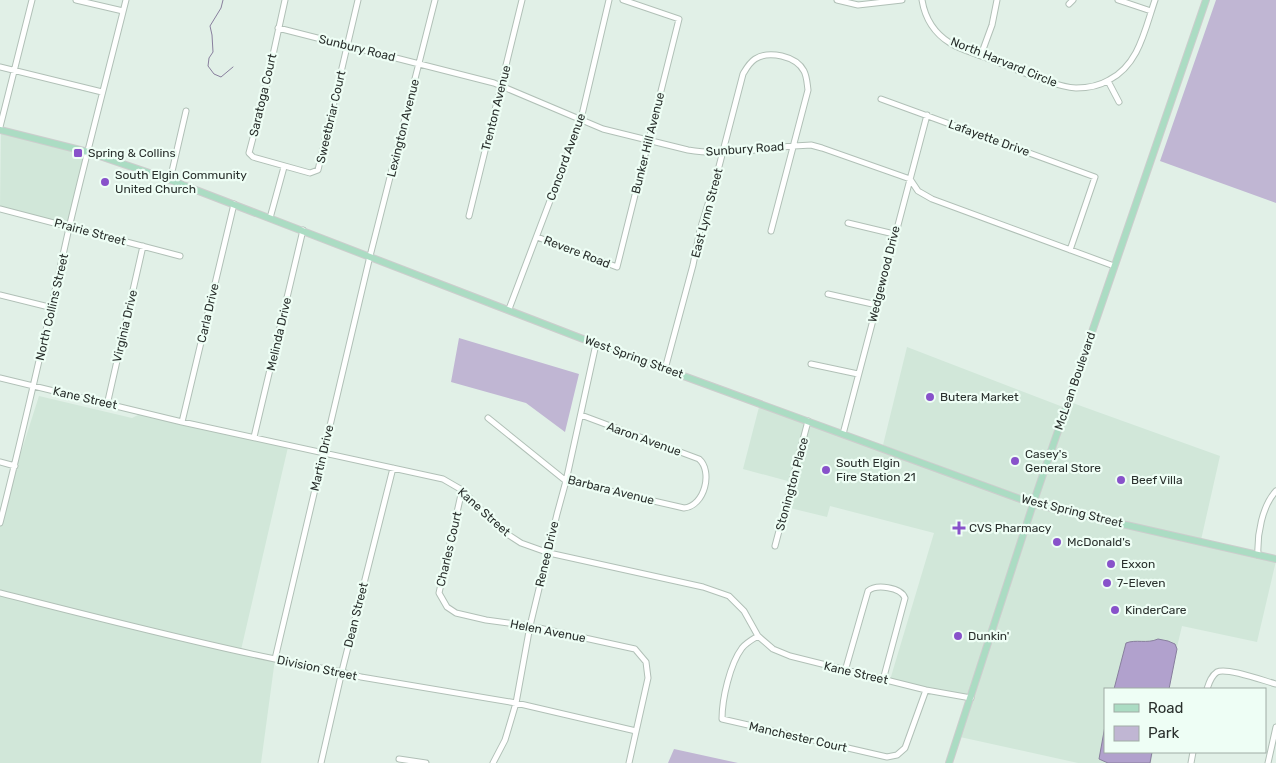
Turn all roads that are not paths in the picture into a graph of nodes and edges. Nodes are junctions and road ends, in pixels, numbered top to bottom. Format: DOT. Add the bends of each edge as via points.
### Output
graph roads {
  1 [pos="32,0"];
  2 [pos="76,0"];
  3 [pos="126,0"];
  4 [pos="285,0"];
  5 [pos="358,0"];
  6 [pos="435,0"];
  7 [pos="522,0"];
  8 [pos="609,0"];
  9 [pos="624,0"];
  10 [pos="837,0"];
  11 [pos="902,0"];
  12 [pos="922,0"];
  13 [pos="997,0"];
  14 [pos="1118,0"];
  15 [pos="1155,0"];
  16 [pos="1206,0"];
  17 [pos="123,11"];
  18 [pos="1151,11"];
  19 [pos="278,28"];
  20 [pos="348,45"];
  21 [pos="981,55"];
  22 [pos="419,63"];
  23 [pos="0,67"];
  24 [pos="15,71"];
  25 [pos="1108,81"];
  26 [pos="501,86"];
  27 [pos="102,92"];
  28 [pos="881,99"];
  29 [pos="1119,102"];
  30 [pos="186,111"];
  31 [pos="927,115"];
  32 [pos="581,119"];
  33 [pos="0,129"];
  34 [pos="649,140"];
  35 [pos="793,146"];
  36 [pos="88,152"];
  37 [pos="723,152"];
  38 [pos="284,167"];
  39 [pos="910,178"];
  40 [pos="170,180"];
  41 [pos="234,204"];
  42 [pos="0,209"];
  43 [pos="469,216"];
  44 [pos="270,218"];
  45 [pos="848,223"];
  46 [pos="70,227"];
  47 [pos="303,230"];
  48 [pos="771,231"];
  49 [pos="894,234"];
  50 [pos="538,237"];
  51 [pos="143,246"];
  52 [pos="1070,250"];
  53 [pos="180,256"];
  54 [pos="370,256"];
  55 [pos="1114,266"];
  56 [pos="617,267"];
  57 [pos="828,294"];
  58 [pos="0,295"];
  59 [pos="877,305"];
  60 [pos="53,308"];
  61 [pos="509,310"];
  62 [pos="596,344"];
  63 [pos="811,364"];
  64 [pos="665,369"];
  65 [pos="858,374"];
  66 [pos="0,378"];
  67 [pos="34,386"];
  68 [pos="108,405"];
  69 [pos="581,415"];
  70 [pos="488,418"];
  71 [pos="808,421"];
  72 [pos="182,422"];
  73 [pos="844,434"];
  74 [pos="254,437"];
  75 [pos="323,453"];
  76 [pos="0,462"];
  77 [pos="15,466"];
  78 [pos="393,468"];
  79 [pos="566,481"];
  80 [pos="462,490"];
  81 [pos="1276,491"];
  82 [pos="1034,504"];
  83 [pos="694,506"];
  84 [pos="0,523"];
  85 [pos="775,546"];
  86 [pos="549,553"];
  87 [pos="1258,555"];
  88 [pos="1276,559"];
  89 [pos="0,593"];
  90 [pos="447,607"];
  91 [pos="530,626"];
  92 [pos="758,636"];
  93 [pos="275,660"];
  94 [pos="342,671"];
  95 [pos="845,671"];
  96 [pos="883,680"];
  97 [pos="1276,684"];
  98 [pos="1208,688"];
  99 [pos="926,690"];
  100 [pos="970,698"];
  101 [pos="516,703"];
  102 [pos="1276,727"];
  103 [pos="636,731"];
  104 [pos="399,759"];
  105 [pos="321,763"];
  106 [pos="426,763"];
  107 [pos="493,763"];
  108 [pos="629,763"];
  109 [pos="949,763"];
  110 [pos="1268,763"];
  1 -- 24 [label="street"];
  2 -- 17 [label="street"];
  3 -- 17 [label="street, North Collins Street"];
  4 -- 19 [label="street, Saratoga Court"];
  5 -- 20 [label="street, Sweetbriar Court"];
  6 -- 22 [label="street, Lexington Avenue"];
  7 -- 26 [label="street, Trenton Avenue"];
  8 -- 32 [label="street, Concord Avenue"];
  9 -- 34 [label="street, Bunker Hill Avenue" via="679,20"];
  10 -- 11 [label="street" via="858,4"];
  12 -- 21 [label="street, North Harvard Circle" via="924,13 938,33 951,44"];
  13 -- 21 [label="street"];
  14 -- 18 [label="street"];
  15 -- 18 [label="street"];
  16 -- 55 [label="main road, McLean Boulevard"];
  17 -- 27 [label="street, North Collins Street"];
  18 -- 25 [label="street" via="1135,54 1123,70"];
  19 -- 20 [label="street, Sunbury Road"];
  19 -- 38 [label="street, Saratoga Court" via="249,152 253,157"];
  20 -- 22 [label="street, Sunbury Road"];
  20 -- 38 [label="street, Sweetbriar Court" via="318,170 310,172"];
  21 -- 25 [label="street, North Harvard Circle" via="1067,87 1086,87"];
  22 -- 26 [label="street, Sunbury Road"];
  22 -- 54 [label="street, Lexington Avenue"];
  23 -- 24 [label="street"];
  24 -- 27 [label="street"];
  24 -- 33 [label="street"];
  25 -- 29 [label="street"];
  26 -- 32 [label="street, Sunbury Road"];
  26 -- 43 [label="street, Trenton Avenue"];
  27 -- 36 [label="street, North Collins Street"];
  28 -- 31 [label="street, Lafayette Drive"];
  30 -- 40 [label="street"];
  31 -- 39 [label="street, Wedgewood Drive"];
  31 -- 52 [label="street, Lafayette Drive" via="1095,178"];
  32 -- 34 [label="street, Sunbury Road"];
  32 -- 50 [label="street, Concord Avenue"];
  33 -- 36 [label="main road, West Spring Street"];
  34 -- 37 [label="street, Sunbury Road" via="700,152"];
  34 -- 56 [label="street, Bunker Hill Avenue"];
  35 -- 37 [label="street, Sunbury Road"];
  35 -- 37 [label="street, East Lynn Street" via="808,90 805,74 798,63 790,59 765,55 748,65 743,74"];
  35 -- 39 [label="street, Sunbury Road" via="822,148"];
  35 -- 48 [label="street"];
  36 -- 40 [label="main road, West Spring Street"];
  36 -- 46 [label="street, North Collins Street"];
  37 -- 64 [label="street, East Lynn Street"];
  38 -- 44 [label="street"];
  39 -- 49 [label="street, Wedgewood Drive"];
  39 -- 52 [label="street, Sunbury Road" via="918,191 932,199"];
  40 -- 41 [label="main road, West Spring Street"];
  41 -- 44 [label="main road, West Spring Street"];
  41 -- 72 [label="street, Carla Drive"];
  42 -- 46 [label="street, Prairie Street"];
  44 -- 47 [label="main road, West Spring Street"];
  45 -- 49 [label="street"];
  46 -- 51 [label="street, Prairie Street"];
  46 -- 60 [label="street, North Collins Street"];
  47 -- 54 [label="main road, West Spring Street"];
  47 -- 74 [label="street, Melinda Drive"];
  49 -- 59 [label="street, Wedgewood Drive"];
  50 -- 56 [label="street, Revere Road"];
  50 -- 61 [label="street, Concord Avenue"];
  51 -- 53 [label="street, Prairie Street"];
  51 -- 68 [label="street, Virginia Drive"];
  52 -- 55 [label="street, Sunbury Road"];
  54 -- 61 [label="main road, West Spring Street"];
  54 -- 75 [label="street, Martin Drive"];
  55 -- 82 [label="main road, McLean Boulevard"];
  57 -- 59 [label="street"];
  58 -- 60 [label="street"];
  59 -- 65 [label="street, Wedgewood Drive"];
  60 -- 67 [label="street, North Collins Street"];
  61 -- 62 [label="main road, West Spring Street"];
  62 -- 64 [label="main road, West Spring Street"];
  62 -- 69 [label="street, Renee Drive"];
  63 -- 65 [label="street"];
  64 -- 71 [label="main road, West Spring Street"];
  65 -- 73 [label="street, Wedgewood Drive"];
  66 -- 67 [label="street, Kane Street"];
  67 -- 68 [label="street, Kane Street"];
  67 -- 77 [label="street, North Collins Street"];
  68 -- 72 [label="street, Kane Street"];
  69 -- 79 [label="street, Renee Drive"];
  69 -- 83 [label="street, Aaron Avenue" via="699,459 705,466 706,476 701,498"];
  70 -- 79 [label="street, Barbara Avenue"];
  71 -- 73 [label="main road, West Spring Street"];
  71 -- 85 [label="street, Stonington Place"];
  72 -- 74 [label="street, Kane Street"];
  73 -- 82 [label="main road, West Spring Street"];
  74 -- 75 [label="street, Kane Street"];
  75 -- 78 [label="street, Kane Street"];
  75 -- 93 [label="street, Martin Drive"];
  76 -- 77 [label="street"];
  77 -- 84 [label="street, North Collins Street"];
  78 -- 80 [label="street, Kane Street" via="443,479"];
  78 -- 94 [label="street, Dean Street"];
  79 -- 83 [label="street, Barbara Avenue" via="680,507"];
  79 -- 86 [label="street, Renee Drive"];
  80 -- 86 [label="street, Kane Street" via="501,530 521,543"];
  80 -- 90 [label="street, Charles Court" via="439,593"];
  81 -- 87 [label="street" via="1265,512"];
  82 -- 87 [label="main road, West Spring Street"];
  82 -- 100 [label="main road, McLean Boulevard"];
  86 -- 91 [label="street, Renee Drive"];
  86 -- 92 [label="street, Kane Street" via="729,596 744,611"];
  87 -- 88 [label="main road, West Spring Street"];
  89 -- 93 [label="street, Division Street"];
  90 -- 91 [label="street, Helen Avenue" via="464,615"];
  91 -- 101 [label="street, Renee Drive"];
  91 -- 103 [label="street, Helen Avenue" via="634,649 646,662 648,678"];
  92 -- 95 [label="street, Kane Street" via="773,649 790,656"];
  92 -- 99 [label="street, Manchester Court" via="744,646 735,660 722,706 722,719 886,756 897,755 905,748"];
  93 -- 94 [label="street, Division Street"];
  94 -- 101 [label="street, Division Street" via="360,677"];
  94 -- 105 [label="street, Dean Street"];
  95 -- 96 [label="street, Kane Street"];
  95 -- 96 [label="street" via="868,591 877,587 900,591 905,598"];
  96 -- 99 [label="street, Kane Street"];
  97 -- 98 [label="street" via="1225,671 1216,672"];
  99 -- 100 [label="street, Kane Street"];
  100 -- 109 [label="main road, McLean Boulevard"];
  101 -- 103 [label="street, Division Street"];
  101 -- 107 [label="street, Renee Drive" via="505,740"];
  102 -- 110 [label="street"];
  103 -- 108 [label="street"];
  104 -- 106 [label="street"];
}
